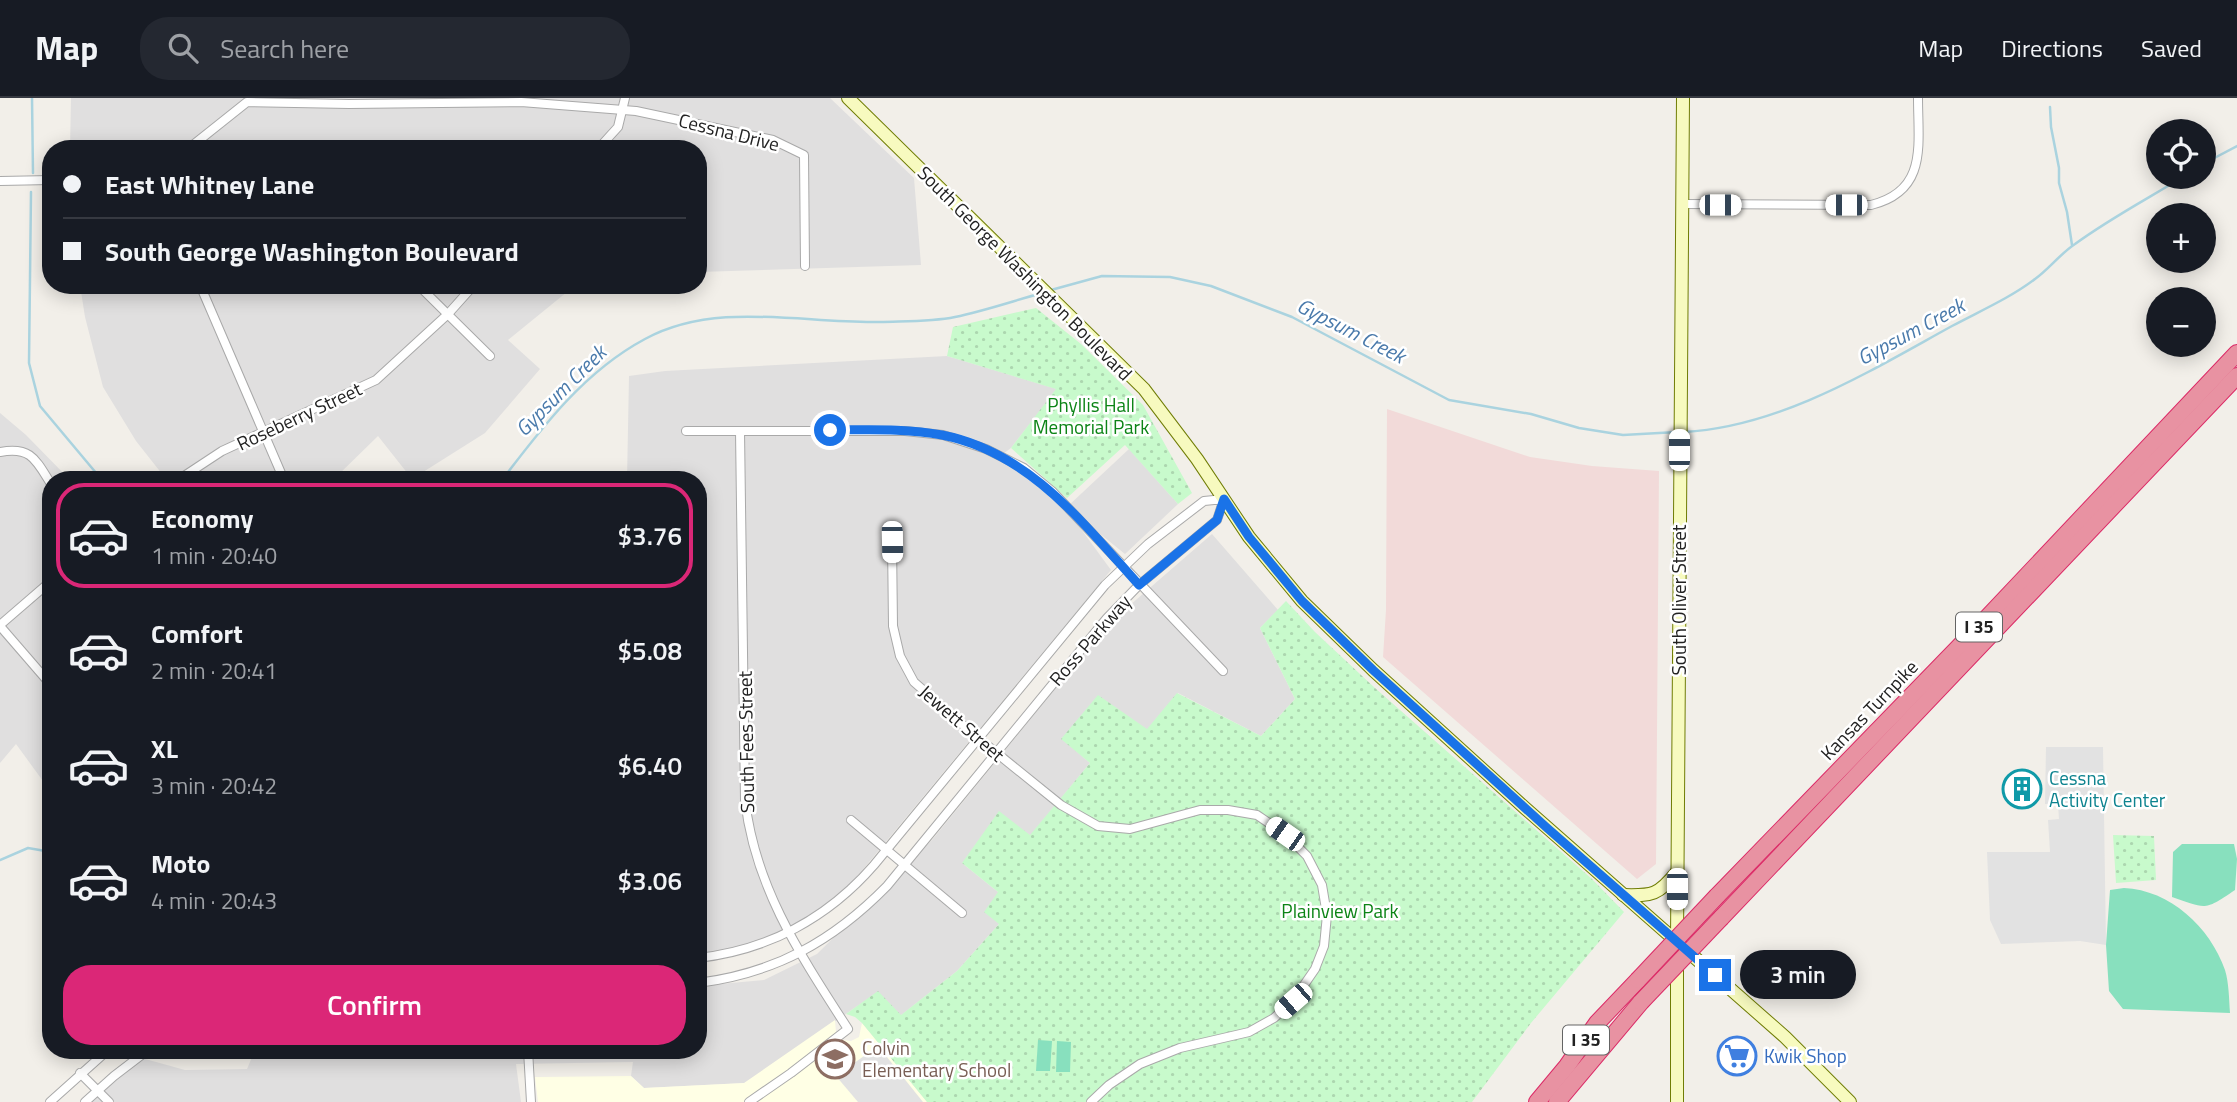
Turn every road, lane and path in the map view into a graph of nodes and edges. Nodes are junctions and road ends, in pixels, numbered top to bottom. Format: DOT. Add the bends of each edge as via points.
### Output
graph roads {
  1 [pos="625,98"];
  2 [pos="848,98"];
  3 [pos="1683,98"];
  4 [pos="1918,98"];
  5 [pos="247,100"];
  6 [pos="624,110"];
  7 [pos="199,140"];
  8 [pos="606,140"];
  9 [pos="42,180"];
  10 [pos="0,181"];
  11 [pos="1682,204"];
  12 [pos="805,266"];
  13 [pos="204,294"];
  14 [pos="427,294"];
  15 [pos="466,294"];
  16 [pos="448,314"];
  17 [pos="2237,353"];
  18 [pos="490,356"];
  19 [pos="2237,376"];
  20 [pos="686,431"];
  21 [pos="740,431"];
  22 [pos="264,433"];
  23 [pos="0,452"];
  24 [pos="43,471"];
  25 [pos="192,471"];
  26 [pos="280,471"];
  27 [pos="1224,499"];
  28 [pos="892,542"];
  29 [pos="1123,567"];
  30 [pos="1139,585"];
  31 [pos="42,589"];
  32 [pos="0,625"];
  33 [pos="1223,671"];
  34 [pos="42,674"];
  35 [pos="978,737"];
  36 [pos="996,753"];
  37 [pos="851,820"];
  38 [pos="886,850"];
  39 [pos="904,865"];
  40 [pos="1677,872"];
  41 [pos="1623,895"];
  42 [pos="962,913"];
  43 [pos="790,932"];
  44 [pos="1677,942"];
  45 [pos="800,953"];
  46 [pos="707,957"];
  47 [pos="707,981"];
  48 [pos="97,1059"];
  49 [pos="137,1059"];
  50 [pos="529,1059"];
  51 [pos="80,1073"];
  52 [pos="97,1091"];
  53 [pos="50,1102"];
  54 [pos="85,1102"];
  55 [pos="110,1102"];
  56 [pos="531,1102"];
  57 [pos="749,1102"];
  58 [pos="1091,1102"];
  59 [pos="1537,1102"];
  60 [pos="1557,1102"];
  61 [pos="1677,1102"];
  62 [pos="1850,1102"];
  1 -- 6 [label="street"];
  2 -- 27 [label="street, South George Washington Boulevard" via="1144,389"];
  3 -- 11 [label="street, South Oliver Street"];
  4 -- 11 [label="street" via="1915,174 1888,201 1871,205"];
  5 -- 6 [label="street, Cessna Drive" via="521,102"];
  5 -- 7 [label="street"];
  6 -- 8 [label="street" via="618,127"];
  6 -- 12 [label="street, Cessna Drive" via="773,140 804,155"];
  9 -- 10 [label="street"];
  11 -- 40 [label="street, South Oliver Street"];
  13 -- 22 [label="street"];
  14 -- 16 [label="street"];
  15 -- 16 [label="street, Roseberry Street"];
  16 -- 18 [label="street"];
  16 -- 22 [label="street, Roseberry Street" via="376,380"];
  17 -- 59 [label="highway, Kansas Turnpike / I 35, bridge" via="1597,1023"];
  19 -- 60 [label="highway, Kansas Turnpike / I 35, bridge" via="1641,1002"];
  20 -- 21 [label="street"];
  21 -- 29 [label="street" via="905,431 943,435 986,449 1024,468 1052,491"];
  21 -- 43 [label="street, South Fees Street" via="745,800 749,834 764,880"];
  22 -- 25 [label="street, Roseberry Street" via="222,451"];
  22 -- 26 [label="street"];
  23 -- 24 [label="street" via="20,449 35,458"];
  27 -- 29 [label="street, Ross Parkway" via="1204,501"];
  27 -- 30 [label="street, Ross Parkway" via="1217,520"];
  27 -- 41 [label="street, South George Washington Boulevard" via="1302,601"];
  28 -- 35 [label="street, Jewett Street" via="893,626 900,656 915,682"];
  29 -- 30 [label="street"];
  29 -- 35 [label="street, Ross Parkway"];
  30 -- 33 [label="street"];
  30 -- 36 [label="street, Ross Parkway"];
  31 -- 32 [label="street"];
  32 -- 34 [label="street"];
  35 -- 36 [label="street, Jewett Street"];
  35 -- 38 [label="street, Ross Parkway"];
  36 -- 39 [label="street, Ross Parkway"];
  36 -- 58 [label="street, Jewett Street" via="1057,802 1098,826 1130,830 1200,810 1257,815 1307,856 1322,885 1327,915 1324,946 1315,970 1293,1001 1249,1032 1180,1048 1140,1065"];
  37 -- 38 [label="street"];
  38 -- 39 [label="street"];
  38 -- 43 [label="street, Ross Parkway" via="836,902"];
  39 -- 42 [label="street"];
  39 -- 45 [label="street, Ross Parkway" via="844,927"];
  40 -- 41 [label="street" via="1658,892"];
  40 -- 44 [label="street, South Oliver Street"];
  41 -- 44 [label="street, South George Washington Boulevard"];
  43 -- 45 [label="street, South Fees Street"];
  43 -- 46 [label="street, Ross Parkway" via="733,953"];
  44 -- 61 [label="street, South Oliver Street"];
  44 -- 62 [label="street, South George Washington Boulevard" via="1785,1037"];
  45 -- 47 [label="street, Ross Parkway" via="759,970"];
  45 -- 57 [label="street, South Fees Street" via="848,1029"];
  48 -- 51 [label="street"];
  49 -- 52 [label="street"];
  50 -- 56 [label="street"];
  51 -- 52 [label="street"];
  51 -- 53 [label="street"];
  52 -- 54 [label="street"];
  52 -- 55 [label="street"];
}
